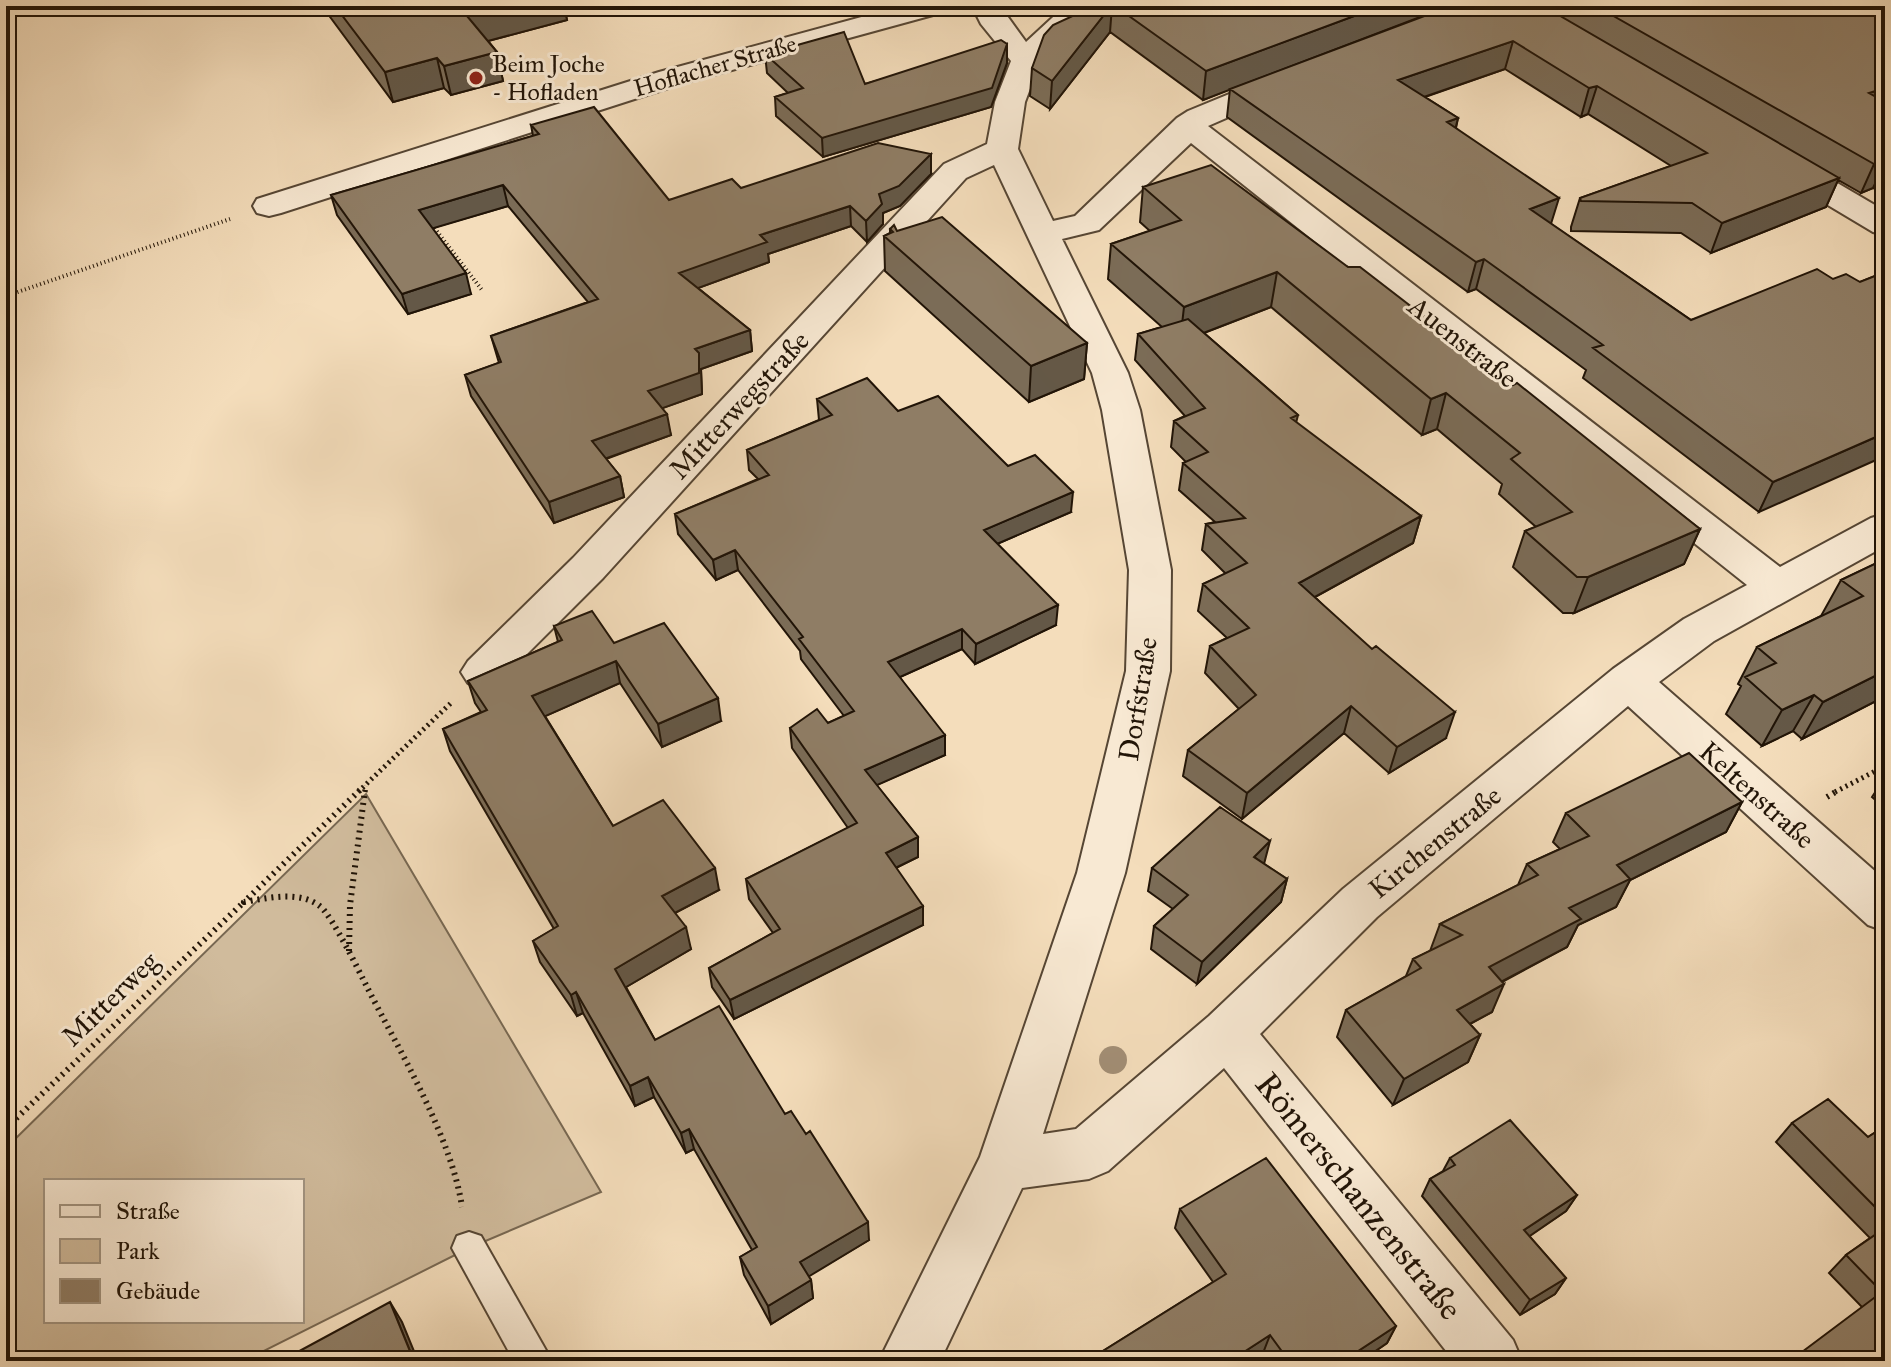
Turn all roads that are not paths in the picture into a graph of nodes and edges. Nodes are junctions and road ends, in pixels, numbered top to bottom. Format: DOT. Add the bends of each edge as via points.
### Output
graph roads {
  1 [pos="934,6"];
  2 [pos="986,6"];
  3 [pos="1082,6"];
  4 [pos="1026,60"];
  5 [pos="1306,73"];
  6 [pos="1188,125"];
  7 [pos="1751,146"];
  8 [pos="1002,149"];
  9 [pos="269,206"];
  10 [pos="1885,225"];
  11 [pos="1045,233"];
  12 [pos="1885,528"];
  13 [pos="1778,588"];
  14 [pos="483,672"];
  15 [pos="1629,681"];
  16 [pos="1885,910"];
  17 [pos="1227,1032"];
  18 [pos="1005,1165"];
  19 [pos="469,1248"];
  20 [pos="534,1361"];
  21 [pos="909,1361"];
  22 [pos="1492,1361"];
  1 -- 9 [label="street, Hoflacher Straße" via="670,78"];
  2 -- 4 [label="street"];
  3 -- 4 [label="street"];
  4 -- 8 [label="street" via="1010,102"];
  5 -- 6 [label="street" via="1213,109"];
  6 -- 11 [label="street" via="1087,223"];
  6 -- 13 [label="street, Auenstraße"];
  7 -- 10 [label="street"];
  8 -- 11 [label="street, Dorfstraße"];
  8 -- 14 [label="street, Mitterwegstraße" via="955,171 588,568"];
  11 -- 18 [label="street, Dorfstraße" via="1110,373 1121,410 1150,570 1148,671 1101,873"];
  12 -- 13 [label="street, Kirchenstraße"];
  13 -- 15 [label="street, Kirchenstraße" via="1699,630"];
  15 -- 16 [label="street, Keltenstraße"];
  15 -- 17 [label="street, Kirchenstraße" via="1360,903"];
  17 -- 18 [label="street, Kirchenstraße" via="1089,1153"];
  17 -- 22 [label="street, Römerschanzenstraße"];
  18 -- 21 [label="street, Dorfstraße"];
  19 -- 20 [label="lane"];
}
